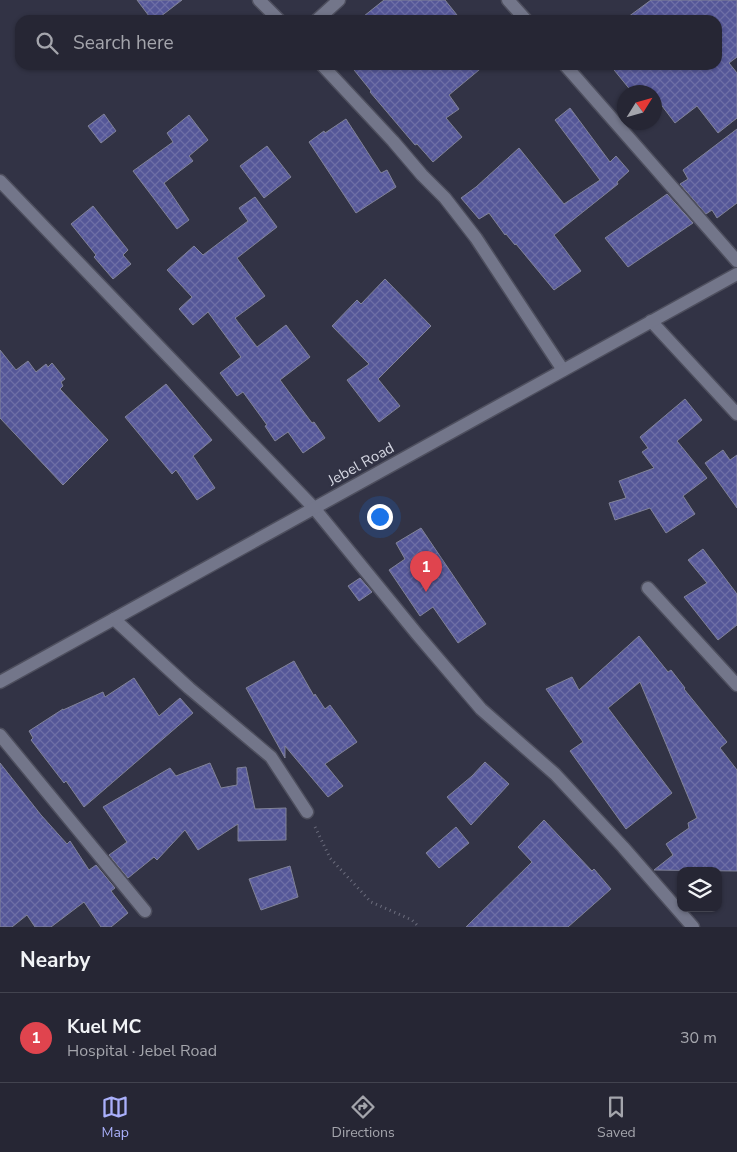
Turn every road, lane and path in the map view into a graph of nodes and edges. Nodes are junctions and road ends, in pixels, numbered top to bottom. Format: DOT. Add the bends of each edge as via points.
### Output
graph roads {
  1 [pos="259,0"];
  2 [pos="338,0"];
  3 [pos="508,0"];
  4 [pos="274,15"];
  5 [pos="322,15"];
  6 [pos="522,15"];
  7 [pos="327,70"];
  8 [pos="569,70"];
  9 [pos="0,181"];
  10 [pos="737,261"];
  11 [pos="737,274"];
  12 [pos="651,321"];
  13 [pos="562,370"];
  14 [pos="737,414"];
  15 [pos="314,508"];
  16 [pos="648,588"];
  17 [pos="114,619"];
  18 [pos="0,682"];
  19 [pos="737,685"];
  20 [pos="0,735"];
  21 [pos="307,812"];
  22 [pos="145,911"];
  23 [pos="419,927"];
  24 [pos="693,927"];
  1 -- 4 [label="street"];
  2 -- 5 [label="street"];
  3 -- 6 [label="street"];
  7 -- 13 [label="street" via="445,198 476,238"];
  8 -- 10 [label="street"];
  9 -- 15 [label="street"];
  11 -- 12 [label="street, Jebel Road"];
  12 -- 13 [label="street, Jebel Road"];
  12 -- 14 [label="street"];
  13 -- 15 [label="street, Jebel Road"];
  15 -- 17 [label="street, Jebel Road"];
  15 -- 24 [label="street" via="481,709 555,774"];
  16 -- 19 [label="street"];
  17 -- 18 [label="street, Jebel Road"];
  17 -- 21 [label="street" via="271,757"];
  20 -- 22 [label="street"];
  21 -- 23 [label="path" via="330,858 371,902 412,920"];
}
